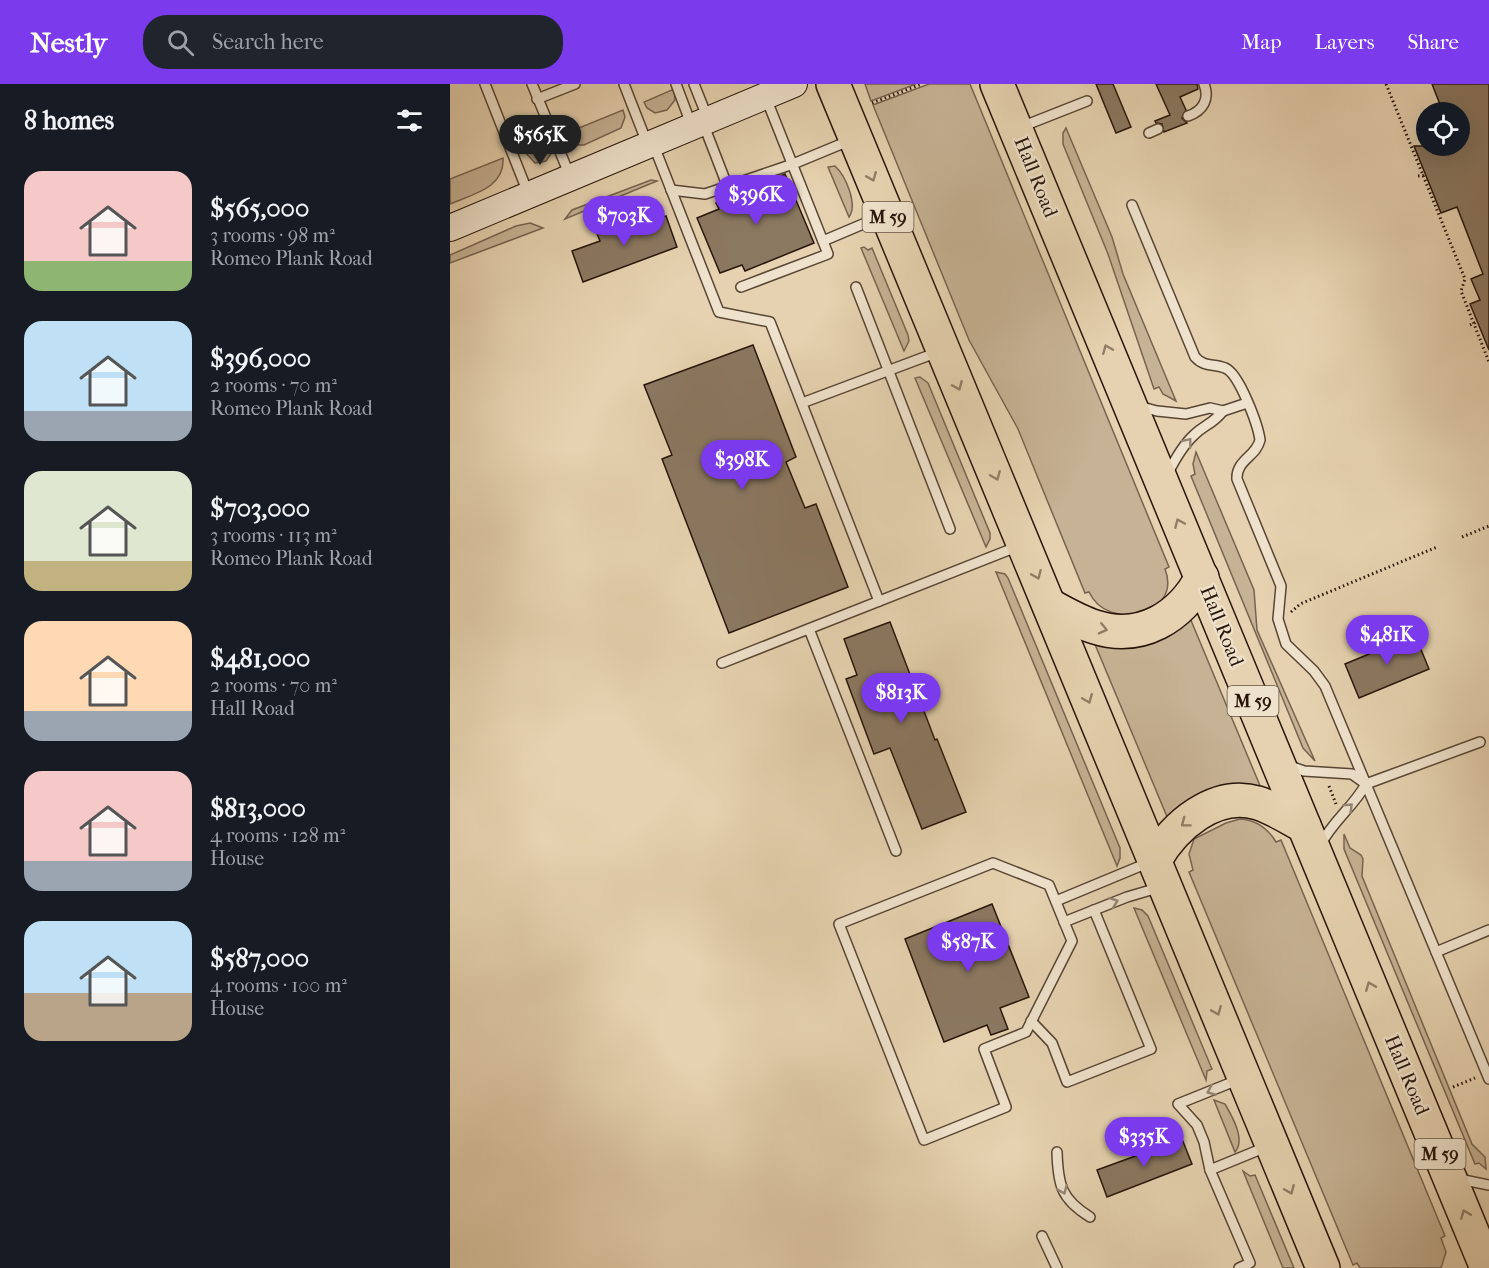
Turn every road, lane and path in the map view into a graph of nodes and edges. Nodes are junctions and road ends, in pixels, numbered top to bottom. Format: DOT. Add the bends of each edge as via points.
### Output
graph roads {
  1 [pos="485,84"];
  2 [pos="532,84"];
  3 [pos="575,84"];
  4 [pos="624,84"];
  5 [pos="676,84"];
  6 [pos="694,84"];
  7 [pos="794,84"];
  8 [pos="833,84"];
  9 [pos="922,84"];
  10 [pos="997,84"];
  11 [pos="1204,84"];
  12 [pos="1386,84"];
  13 [pos="765,96"];
  14 [pos="537,99"];
  15 [pos="1087,100"];
  16 [pos="872,103"];
  17 [pos="1188,116"];
  18 [pos="700,122"];
  19 [pos="1016,129"];
  20 [pos="856,138"];
  21 [pos="650,143"];
  22 [pos="793,164"];
  23 [pos="571,177"];
  24 [pos="727,185"];
  25 [pos="671,190"];
  26 [pos="529,195"];
  27 [pos="1132,205"];
  28 [pos="887,214"];
  29 [pos="450,228"];
  30 [pos="823,241"];
  31 [pos="741,287"];
  32 [pos="856,287"];
  33 [pos="943,350"];
  34 [pos="1489,362"];
  35 [pos="888,370"];
  36 [pos="1247,403"];
  37 [pos="802,404"];
  38 [pos="1130,404"];
  39 [pos="1223,411"];
  40 [pos="1163,484"];
  41 [pos="1489,526"];
  42 [pos="950,529"];
  43 [pos="1462,537"];
  44 [pos="1024,544"];
  45 [pos="1437,547"];
  46 [pos="1202,577"];
  47 [pos="879,601"];
  48 [pos="1049,605"];
  49 [pos="1289,613"];
  50 [pos="809,629"];
  51 [pos="722,663"];
  52 [pos="1480,742"];
  53 [pos="1278,761"];
  54 [pos="1328,783"];
  55 [pos="1366,784"];
  56 [pos="1337,806"];
  57 [pos="1310,840"];
  58 [pos="896,851"];
  59 [pos="1160,873"];
  60 [pos="1056,902"];
  61 [pos="1094,910"];
  62 [pos="1064,922"];
  63 [pos="1489,930"];
  64 [pos="1436,952"];
  65 [pos="1031,1021"];
  66 [pos="1244,1077"];
  67 [pos="1475,1078"];
  68 [pos="1489,1079"];
  69 [pos="1453,1087"];
  70 [pos="1272,1145"];
  71 [pos="1057,1152"];
  72 [pos="1210,1170"];
  73 [pos="1449,1177"];
  74 [pos="1489,1185"];
  75 [pos="1090,1217"];
  76 [pos="1042,1236"];
  77 [pos="1476,1261"];
  78 [pos="1242,1267"];
  79 [pos="1057,1268"];
  80 [pos="1323,1268"];
  1 -- 26 [label="lane"];
  2 -- 14 [label="lane"];
  3 -- 14 [label="lane"];
  4 -- 21 [label="lane"];
  5 -- 18 [label="lane"];
  6 -- 18 [label="lane"];
  7 -- 13 [label="main road"];
  8 -- 20 [label="highway, M 59"];
  9 -- 16 [label="path"];
  10 -- 19 [label="highway, Hall Road / M 59"];
  11 -- 17 [label="lane" via="1206,98 1202,109"];
  12 -- 34 [label="path" via="1465,279 1461,291"];
  13 -- 18 [label="main road"];
  13 -- 22 [label="lane"];
  14 -- 23 [label="lane"];
  15 -- 19 [label="lane"];
  18 -- 21 [label="main road"];
  18 -- 24 [label="lane"];
  38 -- 19 [label="highway, Hall Road / M 59, one-way"];
  20 -- 22 [label="lane"];
  20 -- 28 [label="highway, M 59, one-way"];
  21 -- 23 [label="main road"];
  21 -- 25 [label="lane"];
  22 -- 24 [label="lane"];
  22 -- 30 [label="lane"];
  23 -- 26 [label="main road"];
  24 -- 25 [label="lane" via="705,194"];
  25 -- 37 [label="lane" via="718,312 770,322"];
  26 -- 29 [label="main road"];
  27 -- 36 [label="lane" via="1195,357 1206,366 1222,367 1233,373"];
  28 -- 30 [label="lane"];
  28 -- 33 [label="highway, M 59"];
  30 -- 31 [label="lane" via="828,254"];
  32 -- 35 [label="lane"];
  33 -- 35 [label="lane"];
  33 -- 44 [label="highway, M 59, one-way"];
  35 -- 37 [label="lane"];
  35 -- 42 [label="lane"];
  36 -- 39 [label="lane"];
  36 -- 55 [label="lane" via="1260,440 1255,452 1239,465 1237,479 1281,586 1278,619 1286,644 1325,686"];
  37 -- 47 [label="lane"];
  38 -- 39 [label="lane" via="1173,413 1210,408"];
  38 -- 40 [label="highway, Hall Road / M 59"];
  40 -- 39 [label="lane, one-way" via="1185,444"];
  46 -- 40 [label="highway, Hall Road / M 59, one-way"];
  41 -- 43 [label="path"];
  44 -- 47 [label="lane"];
  44 -- 48 [label="highway, M 59, one-way"];
  45 -- 49 [label="path" via="1300,604"];
  48 -- 46 [label="highway, one-way" via="1096,628 1133,631 1156,624 1177,611"];
  46 -- 53 [label="highway, Hall Road / M 59"];
  47 -- 50 [label="lane"];
  48 -- 59 [label="highway, M 59, one-way"];
  50 -- 51 [label="lane"];
  50 -- 58 [label="lane"];
  52 -- 55 [label="lane"];
  53 -- 55 [label="lane" via="1304,771 1352,774"];
  53 -- 57 [label="highway, Hall Road / M 59"];
  54 -- 56 [label="path"];
  57 -- 55 [label="lane, one-way" via="1329,829"];
  55 -- 64 [label="lane"];
  57 -- 59 [label="highway, one-way" via="1258,803 1229,802 1186,821 1165,842"];
  73 -- 57 [label="highway, Hall Road / M 59, one-way"];
  59 -- 60 [label="lane"];
  61 -- 59 [label="lane, one-way"];
  59 -- 66 [label="highway, M 59, one-way"];
  60 -- 62 [label="lane"];
  60 -- 65 [label="lane" via="1049,885 993,863 838,924 924,1140 1006,1107 984,1049 1026,1032"];
  61 -- 62 [label="lane"];
  61 -- 65 [label="lane" via="1151,1049 1067,1082 1052,1043"];
  62 -- 65 [label="lane" via="1072,941"];
  63 -- 64 [label="lane"];
  64 -- 68 [label="lane"];
  66 -- 70 [label="highway, M 59"];
  66 -- 72 [label="lane, one-way" via="1178,1104 1197,1125"];
  67 -- 69 [label="path"];
  70 -- 72 [label="lane"];
  70 -- 80 [label="highway, M 59, one-way"];
  71 -- 75 [label="lane, one-way" via="1058,1173 1066,1198"];
  72 -- 78 [label="lane" via="1250,1263"];
  73 -- 74 [label="lane"];
  77 -- 73 [label="highway, Hall Road / M 59, one-way"];
  76 -- 79 [label="lane"];
}
